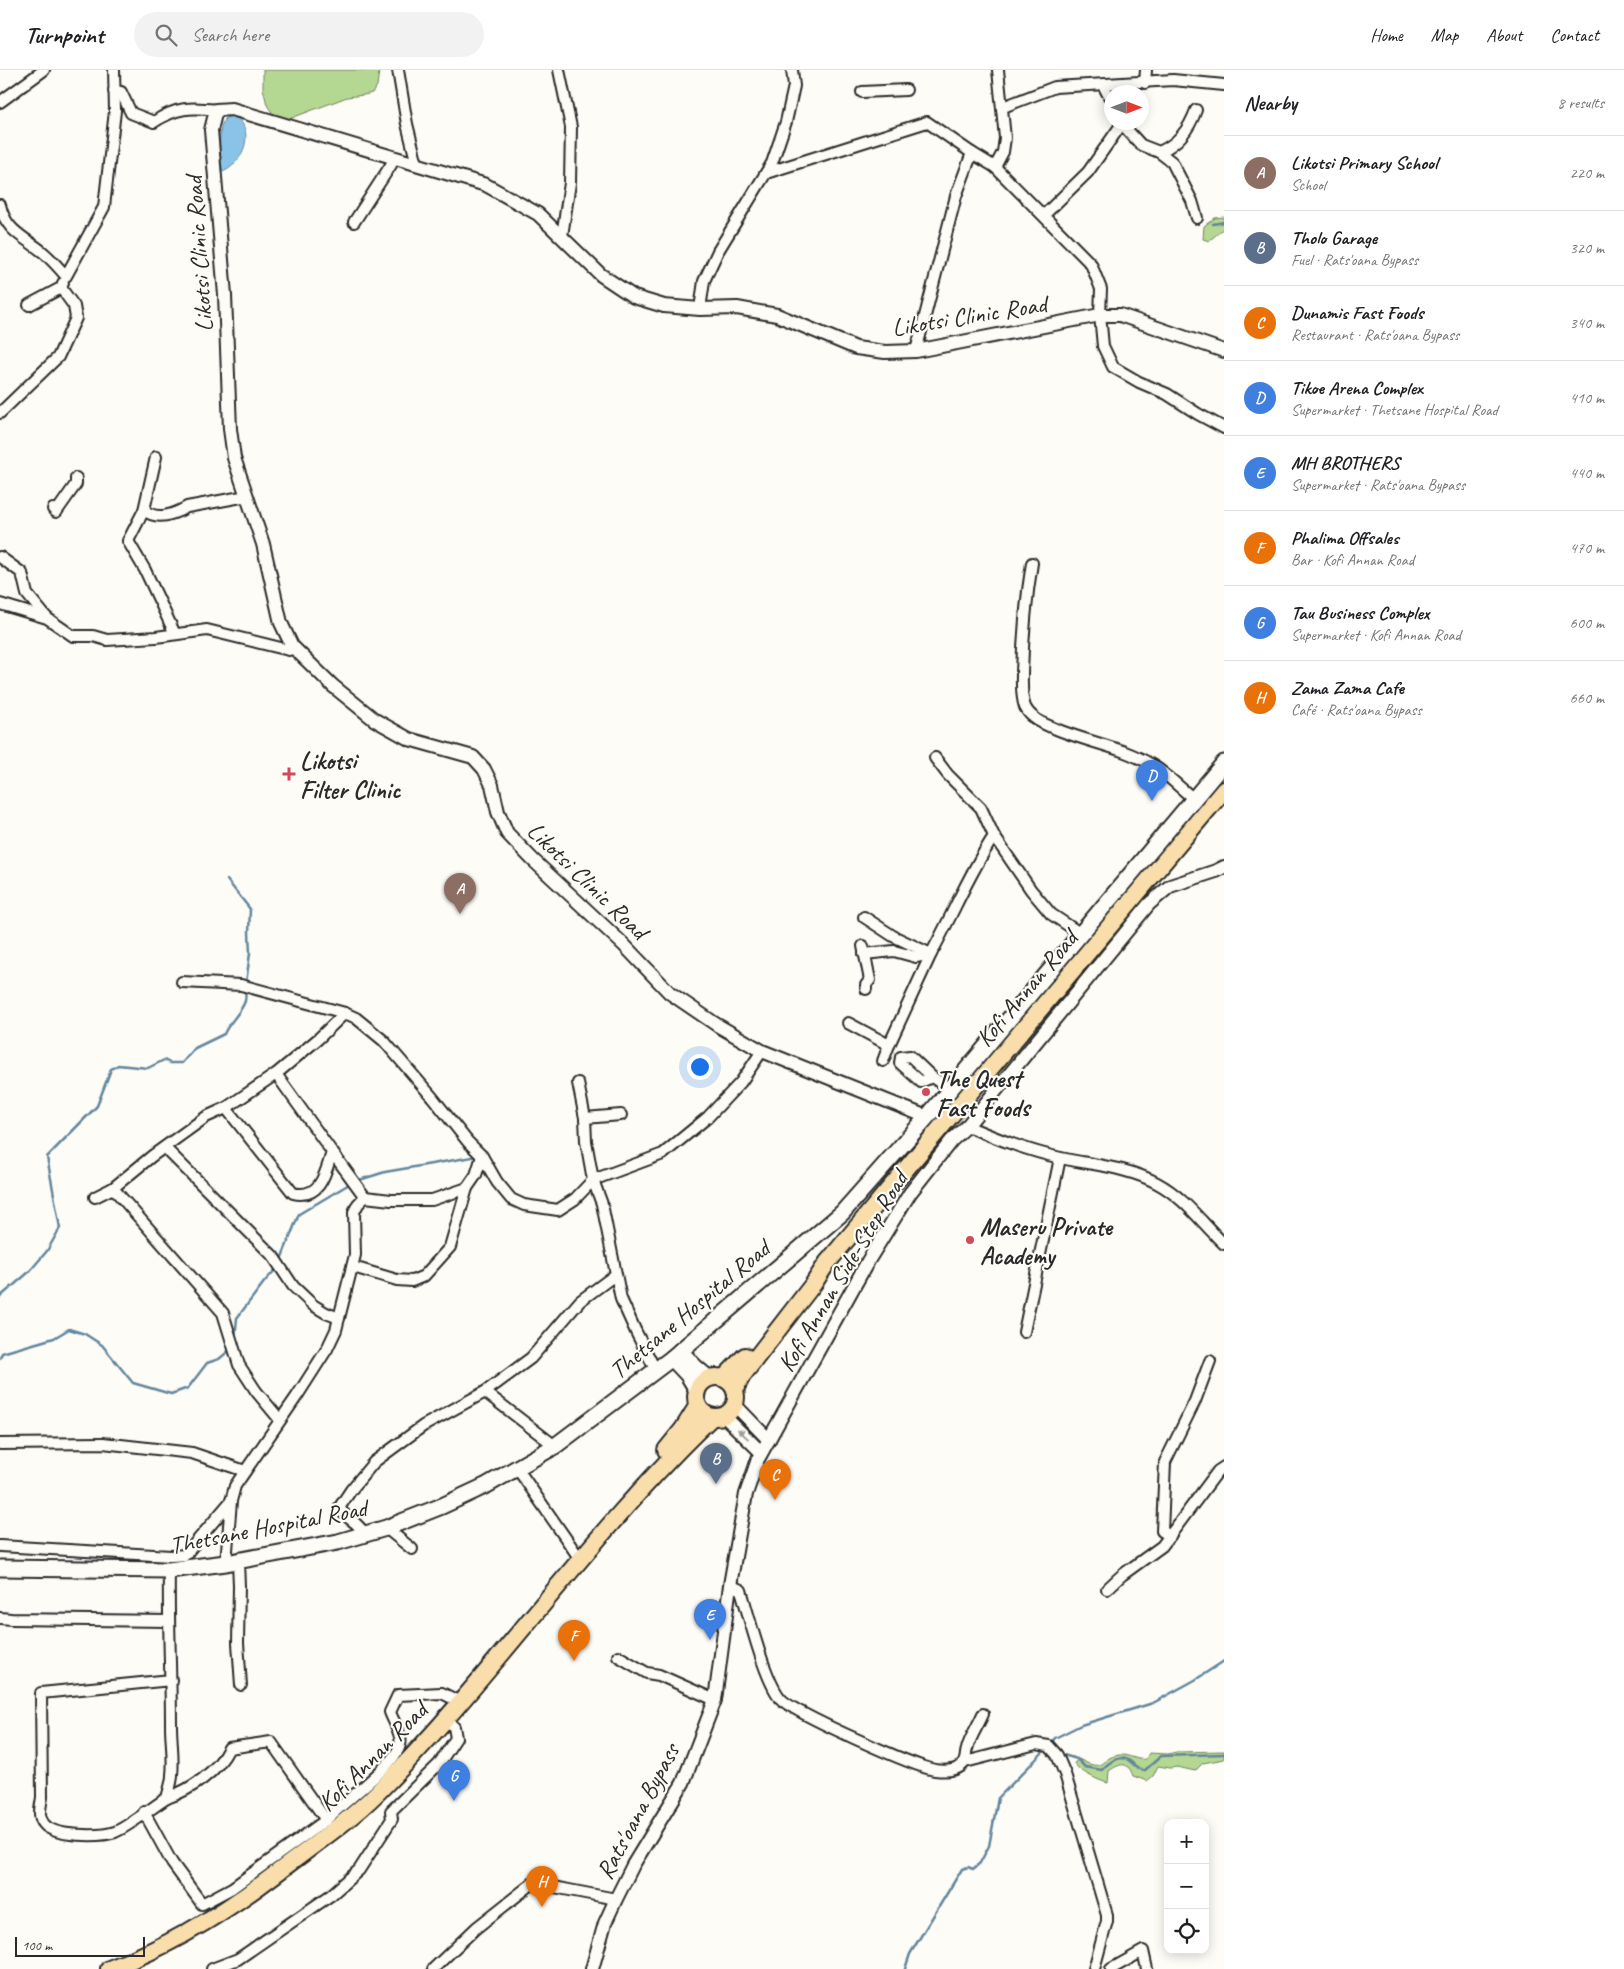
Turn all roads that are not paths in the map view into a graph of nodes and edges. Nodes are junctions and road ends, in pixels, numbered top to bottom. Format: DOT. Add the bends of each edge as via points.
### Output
graph roads {
  1 [pos="44,70"];
  2 [pos="114,70"];
  3 [pos="398,70"];
  4 [pos="558,70"];
  5 [pos="792,70"];
  6 [pos="998,70"];
  7 [pos="1146,70"];
  8 [pos="1145,83"];
  9 [pos="1103,85"];
  10 [pos="1224,85"];
  11 [pos="906,90"];
  12 [pos="114,91"];
  13 [pos="862,92"];
  14 [pos="0,102"];
  15 [pos="1003,107"];
  16 [pos="216,110"];
  17 [pos="1196,110"];
  18 [pos="1117,130"];
  19 [pos="1127,130"];
  20 [pos="1159,152"];
  21 [pos="972,153"];
  22 [pos="393,157"];
  23 [pos="417,164"];
  24 [pos="995,167"];
  25 [pos="766,173"];
  26 [pos="0,205"];
  27 [pos="1044,214"];
  28 [pos="1197,218"];
  29 [pos="354,222"];
  30 [pos="562,236"];
  31 [pos="66,276"];
  32 [pos="61,288"];
  33 [pos="28,305"];
  34 [pos="700,309"];
  35 [pos="1100,316"];
  36 [pos="916,351"];
  37 [pos="1224,351"];
  38 [pos="0,413"];
  39 [pos="1224,428"];
  40 [pos="156,457"];
  41 [pos="76,478"];
  42 [pos="247,496"];
  43 [pos="53,509"];
  44 [pos="144,510"];
  45 [pos="0,557"];
  46 [pos="1032,562"];
  47 [pos="0,604"];
  48 [pos="47,618"];
  49 [pos="175,634"];
  50 [pos="292,646"];
  51 [pos="935,758"];
  52 [pos="1224,763"];
  53 [pos="1222,798"];
  54 [pos="1194,799"];
  55 [pos="994,836"];
  56 [pos="1224,867"];
  57 [pos="864,917"];
  58 [pos="1081,934"];
  59 [pos="931,954"];
  60 [pos="182,982"];
  61 [pos="866,989"];
  62 [pos="345,1013"];
  63 [pos="848,1023"];
  64 [pos="889,1044"];
  65 [pos="762,1051"];
  66 [pos="883,1061"];
  67 [pos="276,1074"];
  68 [pos="932,1077"];
  69 [pos="578,1083"];
  70 [pos="950,1089"];
  71 [pos="226,1108"];
  72 [pos="621,1115"];
  73 [pos="927,1117"];
  74 [pos="585,1118"];
  75 [pos="967,1126"];
  76 [pos="165,1148"];
  77 [pos="332,1152"];
  78 [pos="482,1156"];
  79 [pos="1060,1158"];
  80 [pos="593,1180"];
  81 [pos="113,1188"];
  82 [pos="467,1188"];
  83 [pos="95,1197"];
  84 [pos="365,1198"];
  85 [pos="1224,1244"];
  86 [pos="352,1267"];
  87 [pos="615,1275"];
  88 [pos="339,1318"];
  89 [pos="1024,1332"];
  90 [pos="676,1355"];
  91 [pos="1210,1361"];
  92 [pos="656,1370"];
  93 [pos="485,1392"];
  94 [pos="717,1397"];
  95 [pos="280,1420"];
  96 [pos="769,1440"];
  97 [pos="0,1444"];
  98 [pos="555,1446"];
  99 [pos="761,1452"];
  100 [pos="1224,1467"];
  101 [pos="517,1468"];
  102 [pos="245,1471"];
  103 [pos="231,1501"];
  104 [pos="386,1528"];
  105 [pos="364,1534"];
  106 [pos="1170,1536"];
  107 [pos="0,1546"];
  108 [pos="412,1549"];
  109 [pos="580,1560"];
  110 [pos="232,1562"];
  111 [pos="0,1568"];
  112 [pos="169,1570"];
  113 [pos="730,1585"];
  114 [pos="1107,1589"];
  115 [pos="0,1618"];
  116 [pos="168,1620"];
  117 [pos="618,1656"];
  118 [pos="171,1680"];
  119 [pos="242,1685"];
  120 [pos="715,1700"];
  121 [pos="460,1702"];
  122 [pos="983,1714"];
  123 [pos="445,1719"];
  124 [pos="965,1762"];
  125 [pos="167,1798"];
  126 [pos="144,1812"];
  127 [pos="326,1820"];
  128 [pos="616,1898"];
  129 [pos="108,1969"];
  130 [pos="212,1969"];
  131 [pos="433,1969"];
  132 [pos="592,1969"];
  133 [pos="1094,1969"];
  134 [pos="1111,1969"];
  135 [pos="1147,1969"];
  1 -- 14 [label="street"];
  2 -- 12 [label="street"];
  3 -- 23 [label="street"];
  4 -- 30 [label="street" via="571,128 570,183"];
  5 -- 25 [label="street" via="794,86 786,122"];
  6 -- 15 [label="street"];
  7 -- 8 [label="street"];
  8 -- 9 [label="street"];
  8 -- 10 [label="street" via="1173,80"];
  9 -- 15 [label="street" via="1055,87"];
  11 -- 13 [label="street"];
  12 -- 16 [label="street" via="121,92 131,113 154,122 168,112 196,107"];
  12 -- 31 [label="street" via="115,111 104,207"];
  15 -- 24 [label="street" via="1006,138 1004,152"];
  16 -- 22 [label="street, Likotsi Clinic Road" via="232,110"];
  16 -- 42 [label="street, Likotsi Clinic Road" via="212,130 225,295 230,429 234,458"];
  17 -- 20 [label="street" via="1182,137"];
  18 -- 27 [label="street" via="1088,172"];
  19 -- 20 [label="street" via="1142,145"];
  20 -- 28 [label="street" via="1172,162"];
  21 -- 24 [label="street"];
  21 -- 25 [label="street" via="926,122"];
  21 -- 36 [label="street" via="956,196"];
  22 -- 23 [label="street, Likotsi Clinic Road"];
  22 -- 29 [label="street"];
  23 -- 30 [label="street, Likotsi Clinic Road" via="486,185 538,214"];
  24 -- 27 [label="street"];
  25 -- 34 [label="street" via="718,251 704,281"];
  26 -- 31 [label="street" via="3,219"];
  27 -- 35 [label="street" via="1091,264 1101,289"];
  30 -- 34 [label="street, Likotsi Clinic Road" via="601,275 634,297 664,306"];
  31 -- 32 [label="street"];
  32 -- 33 [label="street"];
  32 -- 38 [label="street" via="74,306 76,318 58,357"];
  34 -- 36 [label="street, Likotsi Clinic Road" via="737,308 778,315 856,348 880,352"];
  35 -- 36 [label="street, Likotsi Clinic Road"];
  35 -- 37 [label="street, Likotsi Clinic Road" via="1120,316"];
  35 -- 39 [label="street" via="1103,346 1113,367"];
  40 -- 44 [label="street"];
  41 -- 43 [label="street" via="76,484 57,511"];
  42 -- 44 [label="street" via="187,507 160,516 150,515"];
  42 -- 50 [label="street, Likotsi Clinic Road" via="263,544 281,623"];
  44 -- 49 [label="street" via="128,541"];
  45 -- 48 [label="street" via="22,573 27,594"];
  46 -- 54 [label="street" via="1023,642 1022,696 1026,708 1042,723 1106,744 1152,765"];
  47 -- 48 [label="street"];
  48 -- 49 [label="street" via="73,636 108,640"];
  49 -- 50 [label="street" via="208,630 289,650"];
  50 -- 65 [label="street, Likotsi Clinic Road" via="333,686 375,720 410,739 473,758 492,784 507,833 532,859 670,993 716,1025"];
  51 -- 55 [label="street" via="981,808"];
  52 -- 54 [label="main road, Thetsane Hospital Road"];
  53 -- 94 [label="main road, Kofi Annan Road" via="827,1263 809,1278 733,1370"];
  54 -- 58 [label="main road, Thetsane Hospital Road"];
  55 -- 58 [label="street" via="1051,914"];
  55 -- 59 [label="street" via="976,863"];
  56 -- 75 [label="street, Kofi Annan Side-Step Road" via="1170,886 1149,904"];
  57 -- 59 [label="street" via="893,936"];
  58 -- 70 [label="main road, Thetsane Hospital Road"];
  59 -- 61 [label="street" via="916,957 894,951 864,950 870,980"];
  59 -- 64 [label="street"];
  60 -- 62 [label="street" via="241,985"];
  62 -- 67 [label="street"];
  62 -- 78 [label="street" via="384,1041"];
  63 -- 64 [label="street"];
  64 -- 66 [label="street"];
  65 -- 73 [label="street, Likotsi Clinic Road"];
  65 -- 80 [label="street" via="741,1082 708,1116 663,1154"];
  67 -- 71 [label="street"];
  67 -- 77 [label="street"];
  68 -- 70 [label="street"];
  69 -- 74 [label="street"];
  70 -- 73 [label="main road, Thetsane Hospital Road"];
  71 -- 76 [label="street" via="206,1117"];
  71 -- 77 [label="street" via="293,1193 315,1189 323,1182"];
  72 -- 74 [label="street"];
  73 -- 90 [label="main road, Thetsane Hospital Road" via="842,1213"];
  74 -- 80 [label="street"];
  75 -- 79 [label="street" via="1010,1144"];
  75 -- 96 [label="street, Kofi Annan Side-Step Road" via="951,1141 910,1194 868,1261"];
  76 -- 81 [label="street"];
  76 -- 88 [label="street" via="274,1256 293,1286 313,1305"];
  77 -- 84 [label="street"];
  78 -- 80 [label="street" via="511,1199 524,1205 558,1210 575,1199"];
  78 -- 82 [label="street" via="476,1176"];
  79 -- 85 [label="street" via="1128,1170 1156,1182 1186,1203"];
  79 -- 89 [label="street"];
  80 -- 87 [label="street" via="602,1204"];
  81 -- 83 [label="street"];
  81 -- 95 [label="street" via="223,1313 239,1365"];
  82 -- 84 [label="street" via="432,1200"];
  82 -- 86 [label="street" via="450,1247 424,1276 412,1281 397,1280"];
  84 -- 86 [label="street" via="354,1212"];
  86 -- 88 [label="street"];
  87 -- 92 [label="street" via="621,1298"];
  87 -- 93 [label="street" via="580,1301 531,1358"];
  88 -- 95 [label="street" via="327,1348"];
  90 -- 92 [label="main road, Thetsane Hospital Road"];
  90 -- 94 [label="main road" via="695,1367"];
  91 -- 106 [label="street" via="1195,1401 1165,1462 1162,1530"];
  92 -- 98 [label="main road, Thetsane Hospital Road"];
  93 -- 98 [label="street"];
  93 -- 105 [label="street" via="423,1426 374,1462 340,1508 344,1515 361,1526"];
  94 -- 96 [label="street"];
  99 -- 94 [label="street, one-way"];
  94 -- 109 [label="main road, Kofi Annan Road" via="671,1456"];
  95 -- 102 [label="street"];
  96 -- 99 [label="street, Rats'oana Bypass"];
  97 -- 102 [label="street" via="103,1443 192,1453"];
  98 -- 101 [label="main road, Thetsane Hospital Road"];
  99 -- 113 [label="street, Rats'oana Bypass" via="746,1494"];
  100 -- 106 [label="street"];
  101 -- 104 [label="main road, Thetsane Hospital Road" via="442,1506"];
  101 -- 109 [label="street"];
  102 -- 103 [label="street" via="235,1486"];
  103 -- 107 [label="street" via="184,1555"];
  103 -- 110 [label="street"];
  104 -- 105 [label="main road, Thetsane Hospital Road"];
  104 -- 108 [label="street"];
  105 -- 110 [label="main road, Thetsane Hospital Road"];
  106 -- 114 [label="street" via="1162,1546"];
  109 -- 121 [label="main road, Kofi Annan Road"];
  110 -- 112 [label="main road, Thetsane Hospital Road"];
  110 -- 119 [label="street" via="239,1586 237,1628"];
  111 -- 112 [label="main road, Thetsane Hospital Road"];
  112 -- 116 [label="street"];
  113 -- 120 [label="street, Rats'oana Bypass"];
  113 -- 124 [label="street" via="741,1590 765,1664 781,1698 803,1712 912,1764 937,1771 954,1770"];
  115 -- 116 [label="street"];
  116 -- 118 [label="street"];
  117 -- 120 [label="street" via="647,1673"];
  118 -- 125 [label="street" via="172,1767"];
  118 -- 126 [label="street" via="41,1693 42,1798 39,1814 43,1823 50,1829 84,1836 115,1832"];
  120 -- 128 [label="street, Rats'oana Bypass" via="683,1783"];
  121 -- 123 [label="main road, Kofi Annan Road"];
  121 -- 127 [label="street" via="442,1693 398,1695 390,1712 401,1744 395,1755"];
  122 -- 124 [label="street" via="969,1742"];
  123 -- 129 [label="main road, Kofi Annan Road" via="376,1794 254,1890 169,1943"];
  123 -- 130 [label="street" via="454,1727 456,1738 439,1764 391,1810 392,1819 359,1870 331,1895 238,1959"];
  124 -- 133 [label="street" via="1036,1744 1049,1746 1057,1755 1107,1915"];
  125 -- 126 [label="street"];
  125 -- 127 [label="street" via="185,1791 213,1771 229,1748 271,1742"];
  126 -- 127 [label="street" via="172,1863 202,1904 232,1888"];
  128 -- 131 [label="street" via="533,1883 476,1928"];
  128 -- 132 [label="street, Rats'oana Bypass"];
  134 -- 135 [label="street" via="1144,1951"];
}
